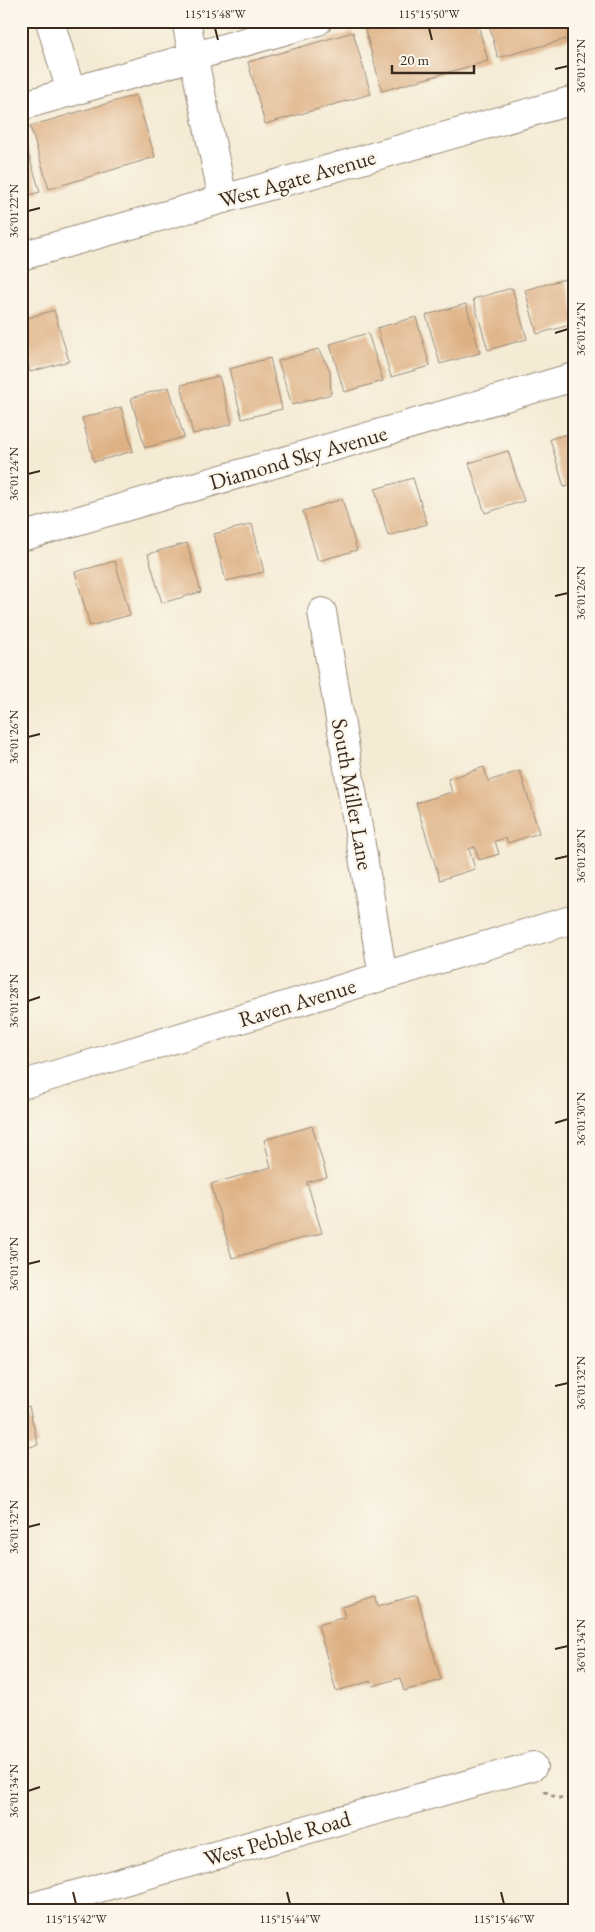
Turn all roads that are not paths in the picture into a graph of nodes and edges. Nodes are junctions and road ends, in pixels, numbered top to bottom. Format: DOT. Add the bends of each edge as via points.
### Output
graph roads {
  1 [pos="50,21"];
  2 [pos="186,21"];
  3 [pos="318,21"];
  4 [pos="194,57"];
  5 [pos="70,92"];
  6 [pos="574,100"];
  7 [pos="21,106"];
  8 [pos="223,199"];
  9 [pos="21,256"];
  10 [pos="574,377"];
  11 [pos="21,537"];
  12 [pos="322,612"];
  13 [pos="574,919"];
  14 [pos="383,976"];
  15 [pos="21,1085"];
  16 [pos="533,1766"];
  17 [pos="21,1910"];
  1 -- 5 [label="street"];
  2 -- 4 [label="street"];
  3 -- 4 [label="street"];
  4 -- 5 [label="street"];
  4 -- 8 [label="street"];
  5 -- 7 [label="street"];
  6 -- 8 [label="street, West Agate Avenue"];
  8 -- 9 [label="street, West Agate Avenue"];
  10 -- 11 [label="street, Diamond Sky Avenue"];
  12 -- 14 [label="street, South Miller Lane"];
  13 -- 14 [label="street, Raven Avenue"];
  14 -- 15 [label="street, Raven Avenue"];
  16 -- 17 [label="street, West Pebble Road"];
}
